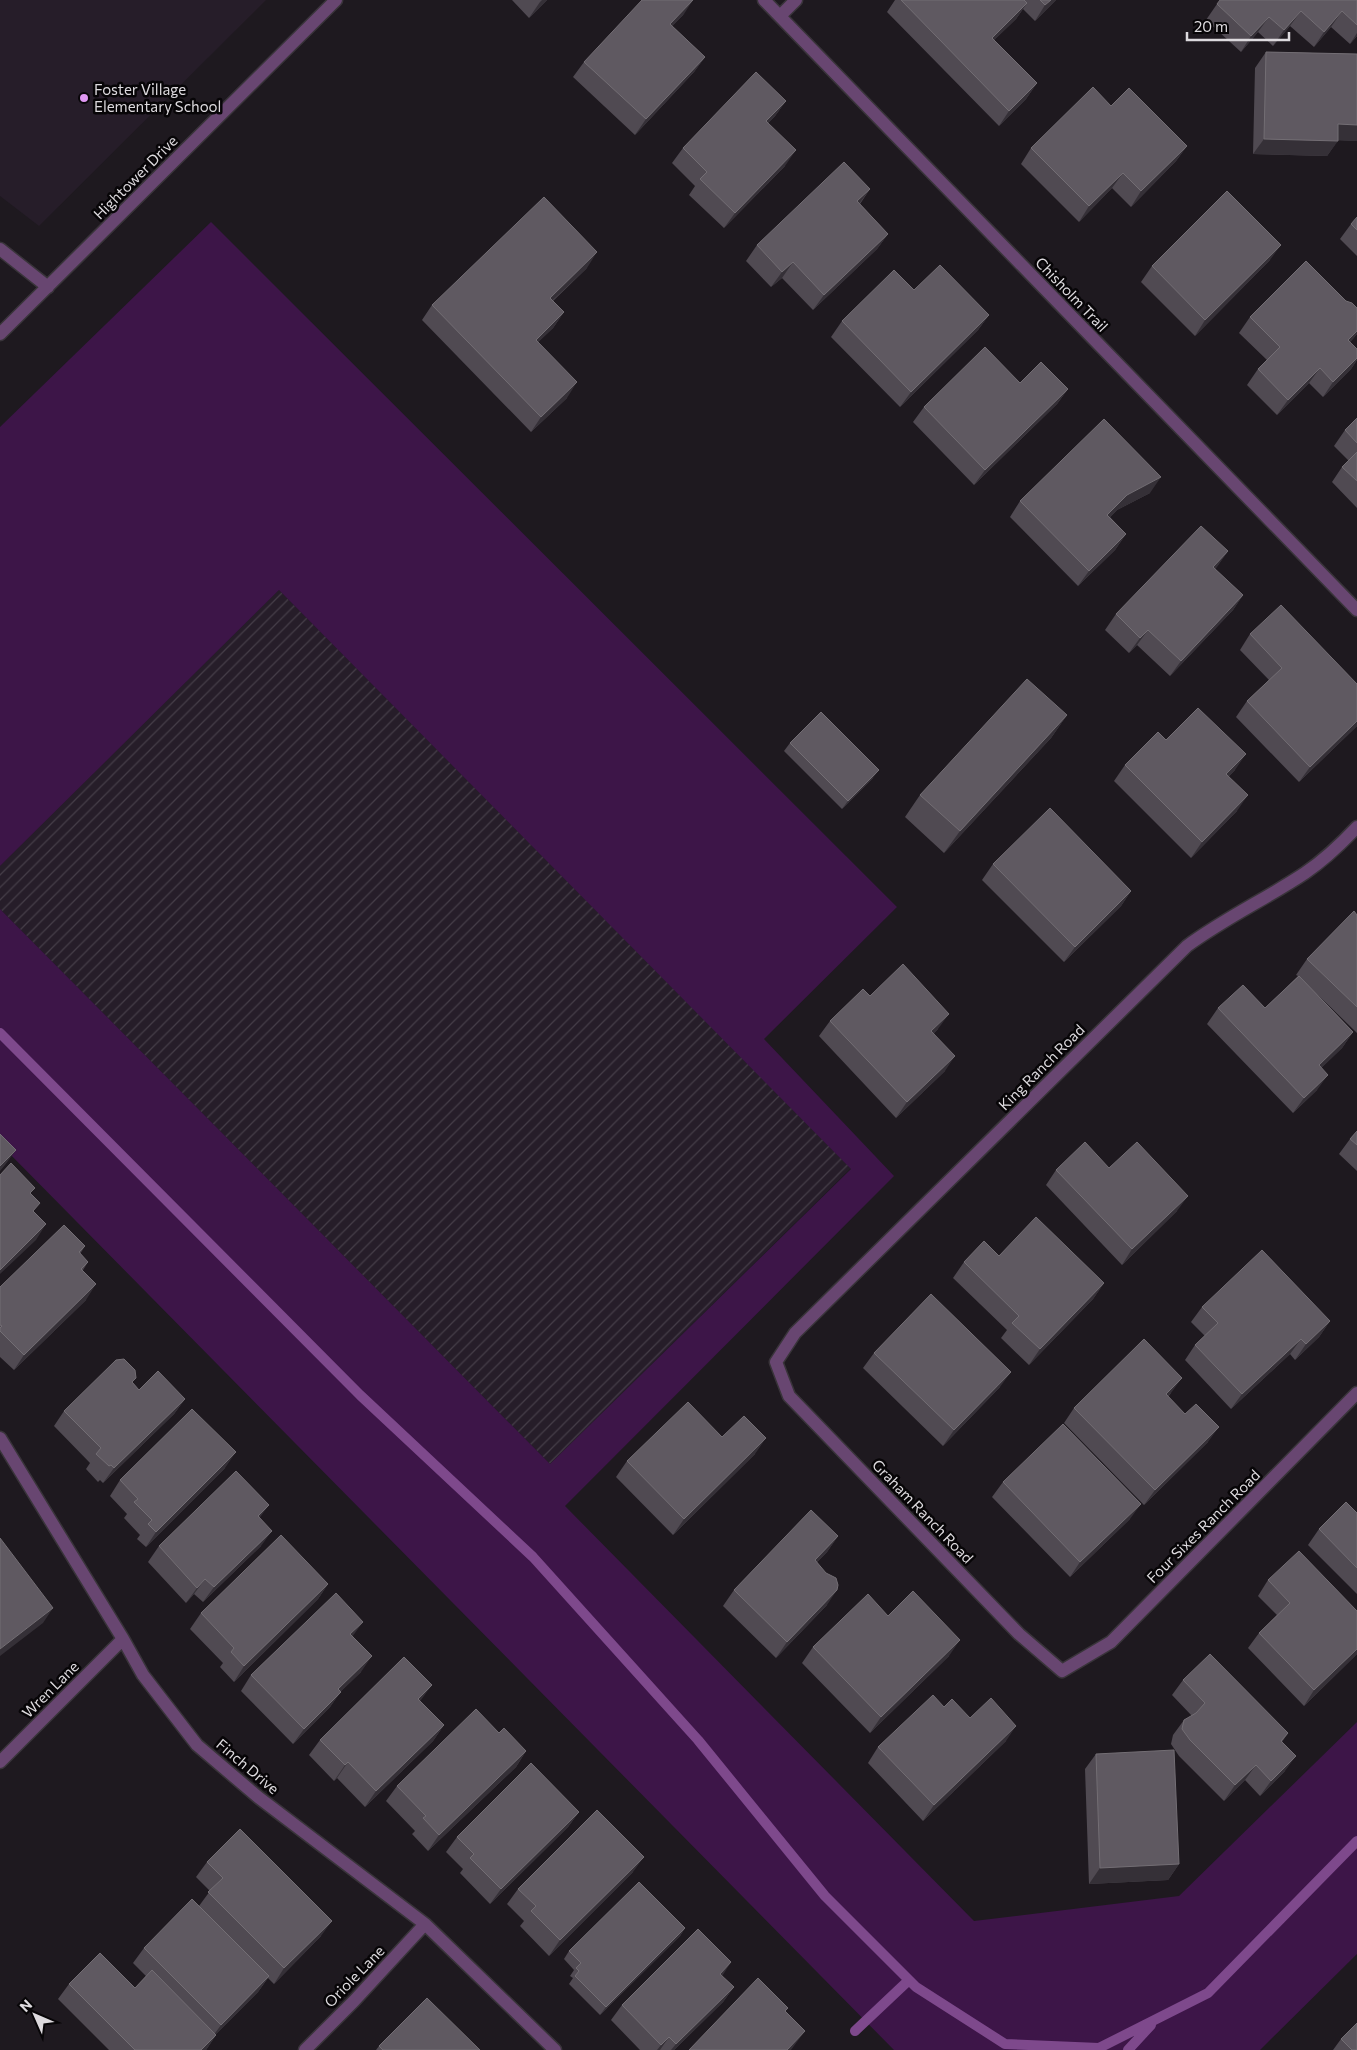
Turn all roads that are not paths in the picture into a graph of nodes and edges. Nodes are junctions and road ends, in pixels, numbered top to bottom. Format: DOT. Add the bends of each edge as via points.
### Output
graph roads {
  1 [pos="336,0"];
  2 [pos="764,0"];
  3 [pos="796,0"];
  4 [pos="780,16"];
  5 [pos="0,249"];
  6 [pos="48,286"];
  7 [pos="0,334"];
  8 [pos="1357,610"];
  9 [pos="1357,827"];
  10 [pos="776,1362"];
  11 [pos="1357,1393"];
  12 [pos="0,1438"];
  13 [pos="123,1639"];
  14 [pos="1062,1672"];
  15 [pos="0,1762"];
  16 [pos="425,1924"];
  17 [pos="305,2050"];
  18 [pos="555,2050"];
  1 -- 6 [label="street, Hightower Drive"];
  2 -- 4 [label="street, Chisholm Trail"];
  3 -- 4 [label="street"];
  4 -- 8 [label="street, Chisholm Trail"];
  5 -- 6 [label="street"];
  6 -- 7 [label="street, Hightower Drive"];
  9 -- 10 [label="street, King Ranch Road" via="1305,873 1187,946 795,1333"];
  10 -- 14 [label="street, Graham Ranch Road" via="789,1396 1020,1634"];
  11 -- 14 [label="street, Four Sixes Ranch Road" via="1111,1642"];
  12 -- 13 [label="street, Finch Drive"];
  13 -- 15 [label="street, Wren Lane"];
  13 -- 16 [label="street, Finch Drive" via="143,1675 197,1745 258,1797"];
  16 -- 17 [label="street, Oriole Lane"];
  16 -- 18 [label="street, Finch Drive"];
}
